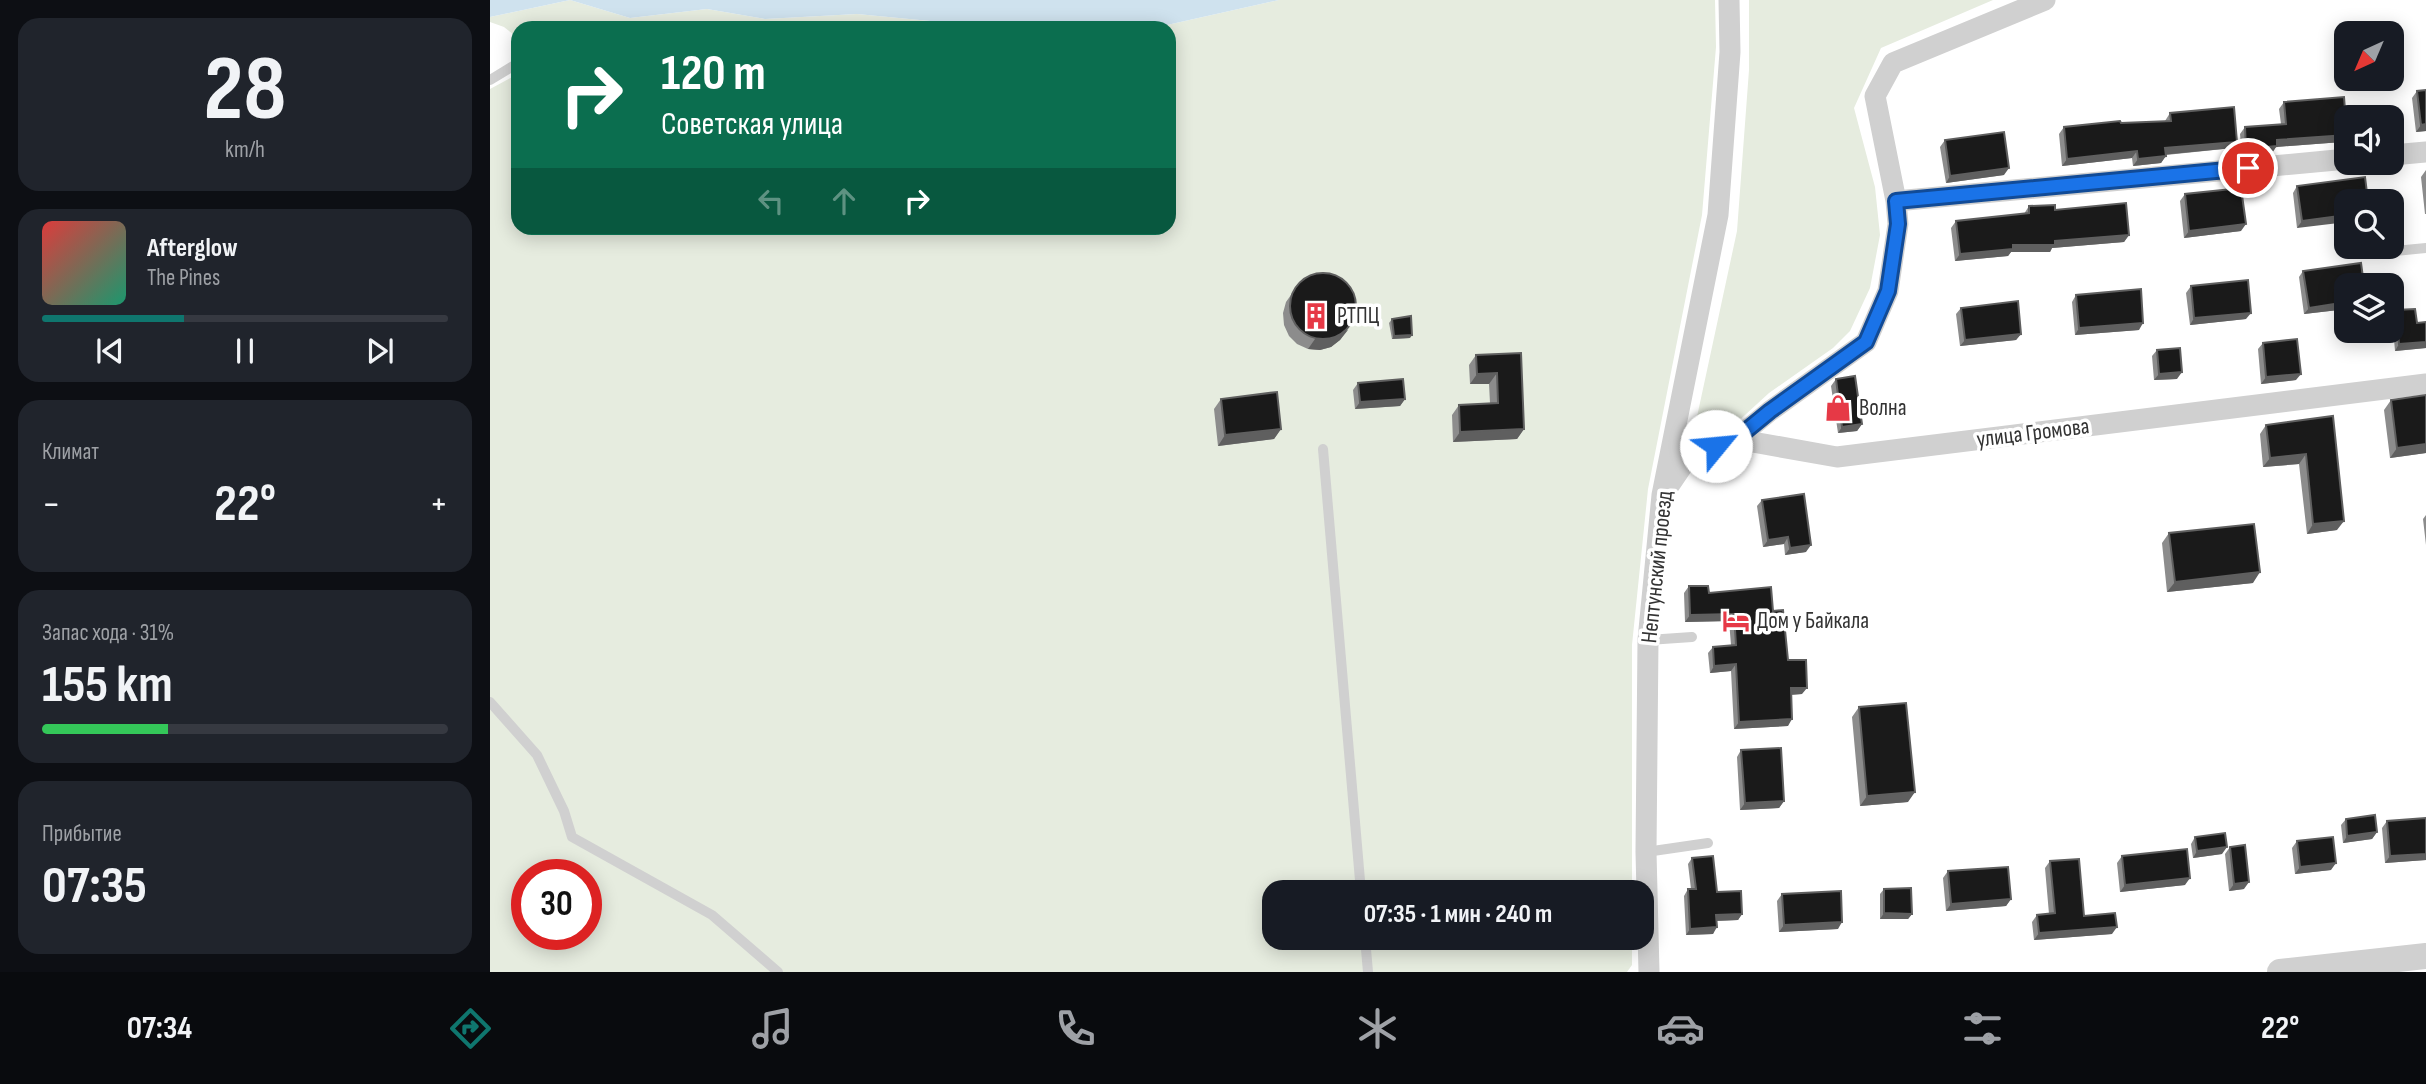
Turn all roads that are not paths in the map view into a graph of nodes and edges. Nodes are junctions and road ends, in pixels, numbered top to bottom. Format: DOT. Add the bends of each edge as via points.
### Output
graph roads {
  1 [pos="1729,0"];
  2 [pos="2046,0"];
  3 [pos="511,67"];
  4 [pos="490,80"];
  5 [pos="2426,152"];
  6 [pos="2404,154"];
  7 [pos="2334,160"];
  8 [pos="1896,201"];
  9 [pos="2426,248"];
  10 [pos="2404,250"];
  11 [pos="2426,384"];
  12 [pos="1736,439"];
  13 [pos="1323,449"];
  14 [pos="1662,495"];
  15 [pos="1692,637"];
  16 [pos="1648,640"];
  17 [pos="490,702"];
  18 [pos="1708,844"];
  19 [pos="1646,852"];
  20 [pos="1361,880"];
  21 [pos="1366,950"];
  22 [pos="2426,956"];
  23 [pos="778,972"];
  24 [pos="1368,972"];
  25 [pos="1649,972"];
  26 [pos="2280,972"];
  1 -- 14 [label="street, Нептунский проезд" via="1730,52 1718,215"];
  2 -- 8 [label="street" via="1893,63 1875,96"];
  3 -- 4 [label="lane"];
  5 -- 6 [label="street"];
  7 -- 8 [label="street"];
  8 -- 12 [label="street" via="1898,224 1888,291 1866,342"];
  9 -- 10 [label="lane"];
  11 -- 12 [label="street, улица Громова" via="1837,457"];
  12 -- 14 [label="street" via="1685,462"];
  13 -- 20 [label="lane"];
  14 -- 16 [label="street, Нептунский проезд"];
  15 -- 16 [label="lane"];
  16 -- 19 [label="street, Нептунский проезд"];
  17 -- 23 [label="lane" via="537,755 572,837 712,915"];
  18 -- 19 [label="lane"];
  19 -- 25 [label="street, Нептунский проезд"];
  21 -- 24 [label="lane"];
  22 -- 26 [label="street"];
}
